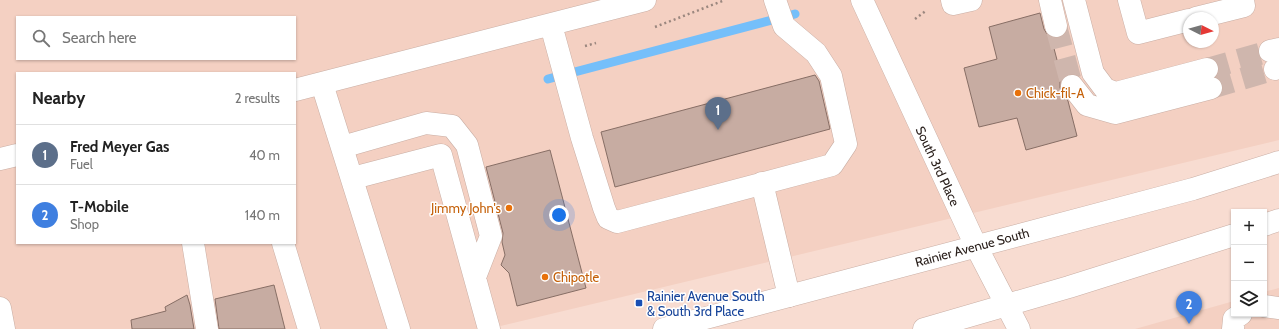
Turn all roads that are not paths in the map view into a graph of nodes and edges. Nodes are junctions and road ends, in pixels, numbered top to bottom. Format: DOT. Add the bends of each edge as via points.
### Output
graph roads {
  1 [pos="645,0"];
  2 [pos="775,0"];
  3 [pos="862,0"];
  4 [pos="952,0"];
  5 [pos="971,0"];
  6 [pos="1050,0"];
  7 [pos="1074,0"];
  8 [pos="1129,0"];
  9 [pos="1243,0"];
  10 [pos="1219,12"];
  11 [pos="1183,22"];
  12 [pos="550,25"];
  13 [pos="1056,26"];
  14 [pos="322,84"];
  15 [pos="1072,86"];
  16 [pos="296,90"];
  17 [pos="342,147"];
  18 [pos="16,155"];
  19 [pos="0,159"];
  20 [pos="1279,162"];
  21 [pos="353,178"];
  22 [pos="762,183"];
  23 [pos="1279,220"];
  24 [pos="1267,224"];
  25 [pos="1231,236"];
  26 [pos="193,244"];
  27 [pos="283,244"];
  28 [pos="976,246"];
  29 [pos="475,277"];
  30 [pos="789,296"];
  31 [pos="1006,306"];
  32 [pos="1267,306"];
  33 [pos="0,308"];
  34 [pos="1279,308"];
  35 [pos="1237,317"];
  36 [pos="4,329"];
  37 [pos="207,329"];
  38 [pos="308,329"];
  39 [pos="399,329"];
  40 [pos="489,329"];
  41 [pos="664,329"];
  42 [pos="924,329"];
  43 [pos="1019,329"];
  44 [pos="1233,329"];
  1 -- 12 [label="main road"];
  2 -- 22 [label="main road" via="784,26 816,54 831,76 846,144 832,164"];
  3 -- 28 [label="main road, South 3rd Place"];
  4 -- 5 [label="main road" via="953,4"];
  6 -- 13 [label="main road"];
  7 -- 15 [label="main road" via="1093,73 1105,89 1116,93 1209,79 1115,114 1087,105"];
  8 -- 11 [label="main road" via="1138,33"];
  9 -- 10 [label="main road" via="1244,6"];
  12 -- 14 [label="main road"];
  12 -- 22 [label="main road" via="608,218 617,222"];
  14 -- 16 [label="main road"];
  14 -- 17 [label="main road"];
  17 -- 21 [label="main road"];
  17 -- 29 [label="main road" via="426,123 452,126 467,145 491,236"];
  18 -- 19 [label="main road"];
  20 -- 28 [label="main road, Rainier Avenue South" via="1193,189"];
  21 -- 29 [label="main road" via="441,155"];
  21 -- 39 [label="main road"];
  22 -- 30 [label="main road"];
  23 -- 24 [label="main road"];
  25 -- 31 [label="main road"];
  26 -- 37 [label="main road"];
  27 -- 38 [label="main road"];
  28 -- 30 [label="main road, Rainier Avenue South"];
  28 -- 31 [label="main road, South 3rd Place"];
  29 -- 40 [label="main road"];
  30 -- 41 [label="main road, Rainier Avenue South"];
  31 -- 42 [label="main road"];
  31 -- 43 [label="main road, South 3rd Place"];
  32 -- 34 [label="main road"];
  33 -- 36 [label="main road"];
  35 -- 44 [label="main road" via="1234,319"];
}
